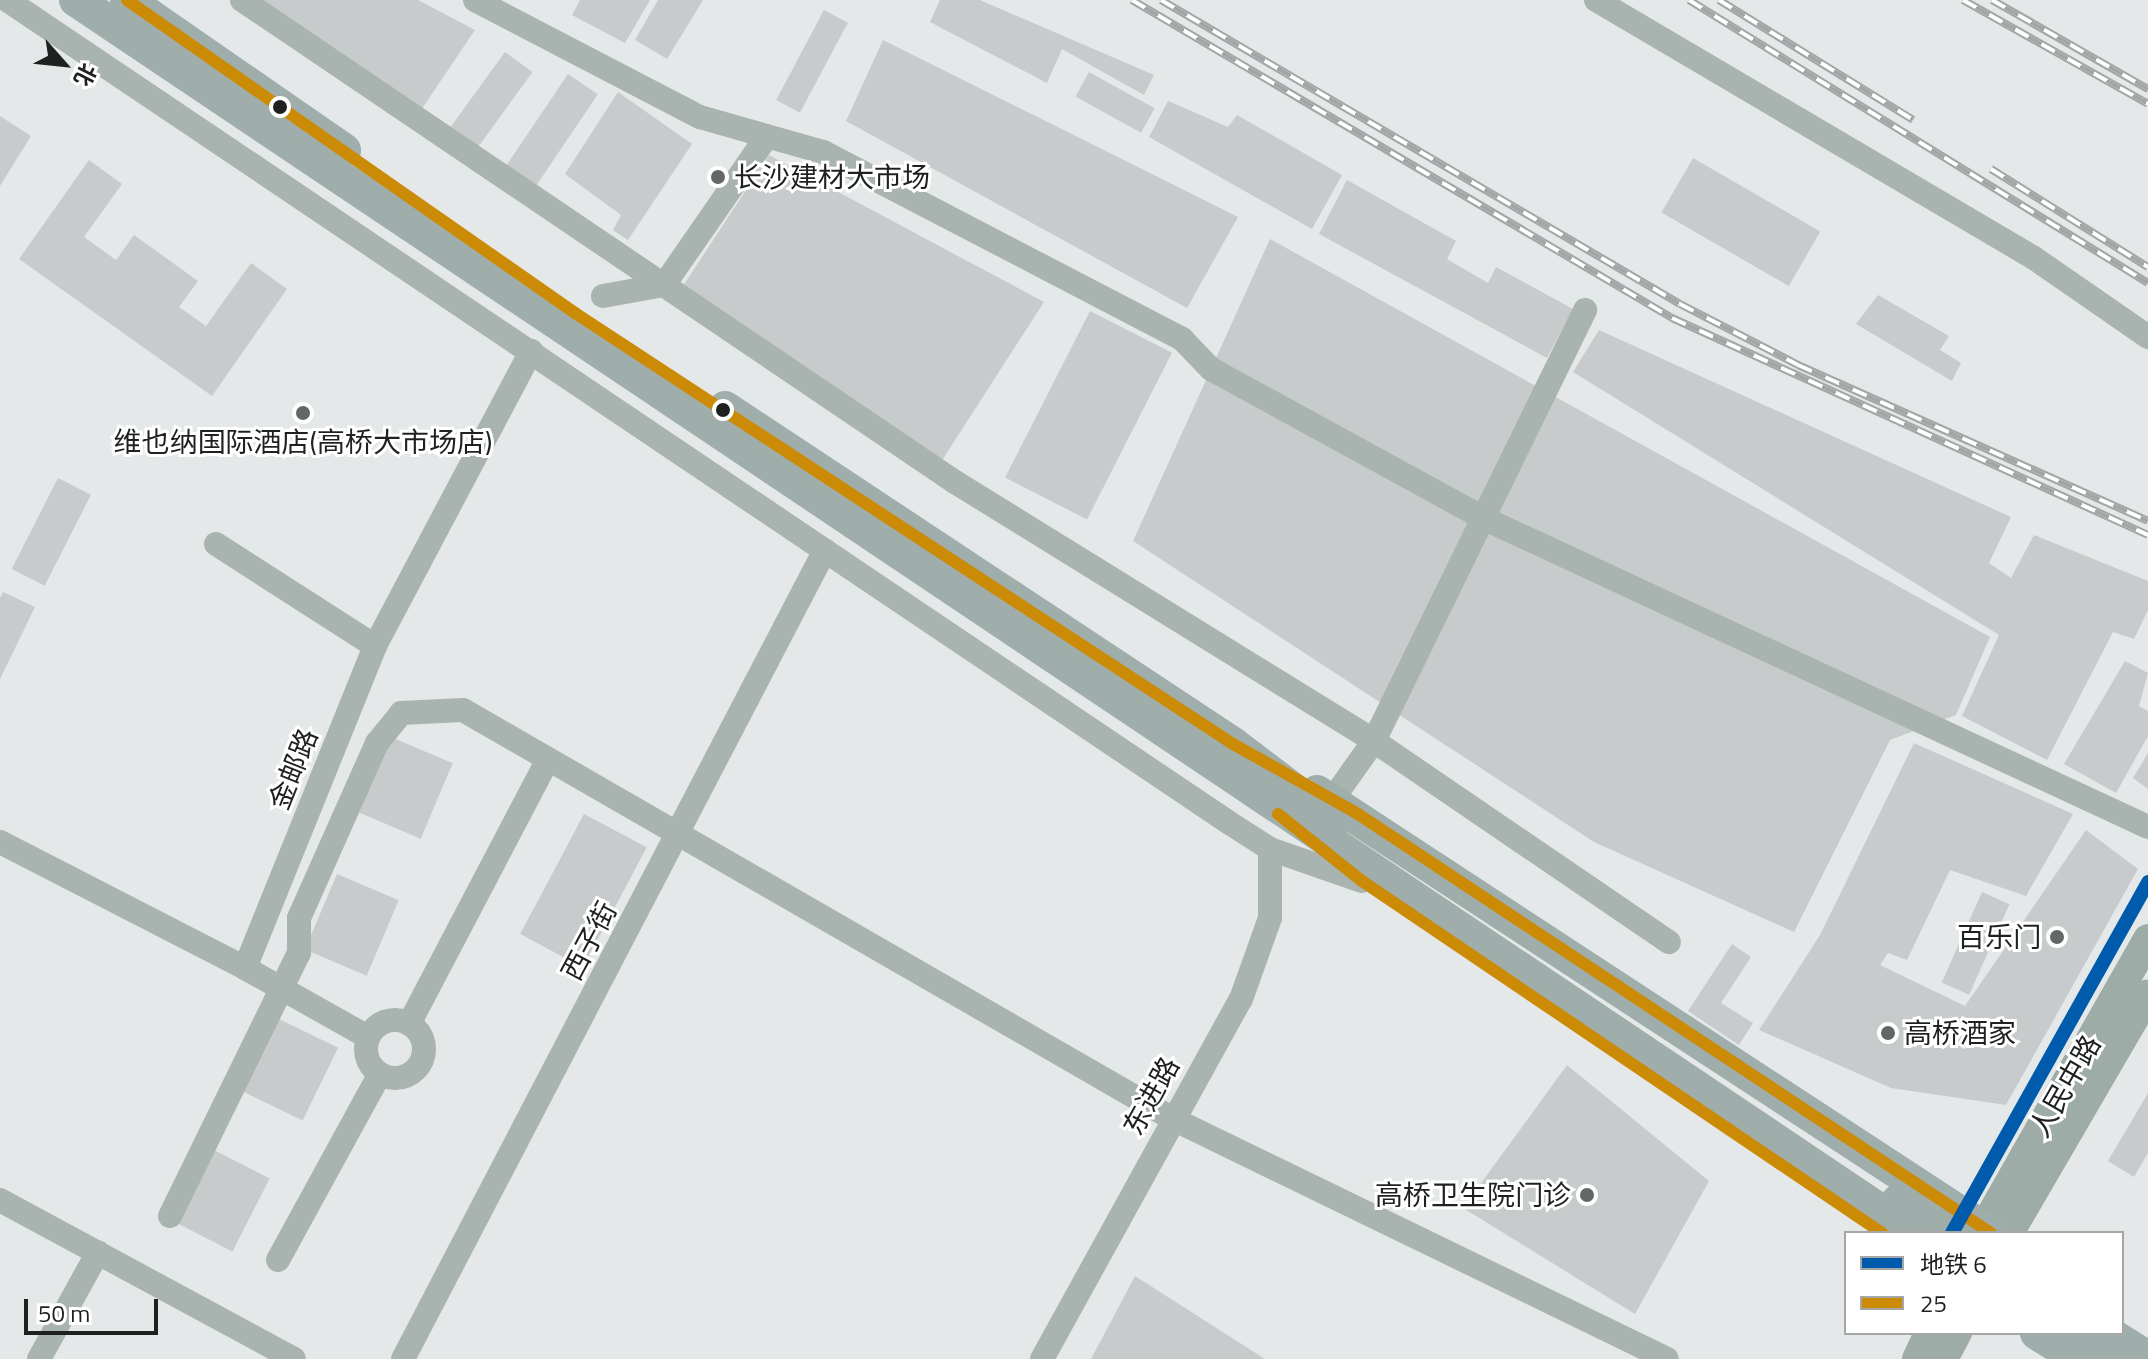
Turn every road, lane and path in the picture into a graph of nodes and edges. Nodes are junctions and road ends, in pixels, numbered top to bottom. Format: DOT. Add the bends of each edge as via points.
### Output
graph roads {
  1 [pos="7,0"];
  2 [pos="76,0"];
  3 [pos="242,0"];
  4 [pos="475,0"];
  5 [pos="1596,0"];
  6 [pos="149,6"];
  7 [pos="28,14"];
  8 [pos="0,15"];
  9 [pos="767,136"];
  10 [pos="664,285"];
  11 [pos="603,296"];
  12 [pos="1585,310"];
  13 [pos="2148,337"];
  14 [pos="531,351"];
  15 [pos="1483,518"];
  16 [pos="216,544"];
  17 [pos="825,550"];
  18 [pos="375,646"];
  19 [pos="1374,741"];
  20 [pos="1226,754"];
  21 [pos="547,761"];
  22 [pos="1336,825"];
  23 [pos="2148,827"];
  24 [pos="676,839"];
  25 [pos="0,842"];
  26 [pos="1270,849"];
  27 [pos="1362,881"];
  28 [pos="2148,939"];
  29 [pos="1669,942"];
  30 [pos="245,968"];
  31 [pos="281,989"];
  32 [pos="2148,994"];
  33 [pos="409,1024"];
  34 [pos="368,1037"];
  35 [pos="380,1074"];
  36 [pos="1173,1119"];
  37 [pos="0,1200"];
  38 [pos="170,1216"];
  39 [pos="1879,1231"];
  40 [pos="1911,1231"];
  41 [pos="1946,1231"];
  42 [pos="1989,1231"];
  43 [pos="1992,1231"];
  44 [pos="1992,1231"];
  45 [pos="98,1252"];
  46 [pos="278,1260"];
  47 [pos="2124,1318"];
  48 [pos="2148,1334"];
  49 [pos="1928,1335"];
  50 [pos="1956,1335"];
  51 [pos="2040,1335"];
  52 [pos="2074,1335"];
  53 [pos="2111,1335"];
  54 [pos="2148,1358"];
  55 [pos="39,1359"];
  56 [pos="294,1359"];
  57 [pos="403,1359"];
  58 [pos="1042,1359"];
  59 [pos="1667,1359"];
  60 [pos="1917,1359"];
  61 [pos="1943,1359"];
  62 [pos="2079,1359"];
  63 [pos="2112,1359"];
  1 -- 7 [label="street"];
  2 -- 20 [label="highway"];
  3 -- 10 [label="street"];
  4 -- 9 [label="street" via="700,117"];
  5 -- 13 [label="street" via="2034,258"];
  6 -- 20 [label="highway" via="575,313"];
  7 -- 8 [label="street"];
  7 -- 14 [label="street"];
  9 -- 10 [label="street"];
  9 -- 15 [label="street" via="823,152 1182,339 1211,369"];
  10 -- 11 [label="street"];
  10 -- 19 [label="street" via="955,482"];
  12 -- 15 [label="street"];
  14 -- 17 [label="street"];
  14 -- 18 [label="street, 金邮路"];
  15 -- 19 [label="street"];
  15 -- 23 [label="street"];
  16 -- 18 [label="street"];
  17 -- 24 [label="street, 西子街"];
  17 -- 26 [label="street"];
  18 -- 30 [label="street, 金邮路"];
  19 -- 22 [label="street"];
  19 -- 29 [label="street"];
  20 -- 22 [label="highway"];
  20 -- 22 [label="highway"];
  20 -- 27 [label="highway"];
  21 -- 24 [label="street"];
  21 -- 31 [label="street" via="463,710 401,713 358,778 299,918 299,953"];
  21 -- 33 [label="street"];
  22 -- 40 [label="highway"];
  22 -- 41 [label="highway"];
  22 -- 42 [label="highway"];
  24 -- 36 [label="street"];
  24 -- 57 [label="street, 西子街"];
  25 -- 30 [label="street"];
  26 -- 27 [label="street"];
  26 -- 36 [label="street, 东进路" via="1266,932 1241,999"];
  27 -- 39 [label="highway"];
  28 -- 43 [label="main road, 人民中路"];
  30 -- 31 [label="street"];
  31 -- 34 [label="street"];
  31 -- 38 [label="street"];
  32 -- 44 [label="main road, 人民中路"];
  33 -- 34 [label="street" via="391,1020"];
  33 -- 35 [label="street" via="424,1046 420,1063 398,1078"];
  34 -- 35 [label="street" via="369,1062"];
  35 -- 46 [label="street"];
  36 -- 58 [label="street, 东进路"];
  36 -- 59 [label="street"];
  37 -- 45 [label="street"];
  45 -- 55 [label="street"];
  45 -- 56 [label="street"];
  47 -- 48 [label="highway"];
  49 -- 60 [label="main road"];
  50 -- 61 [label="main road"];
  51 -- 62 [label="highway"];
  52 -- 63 [label="highway"];
  53 -- 54 [label="highway"];
}
